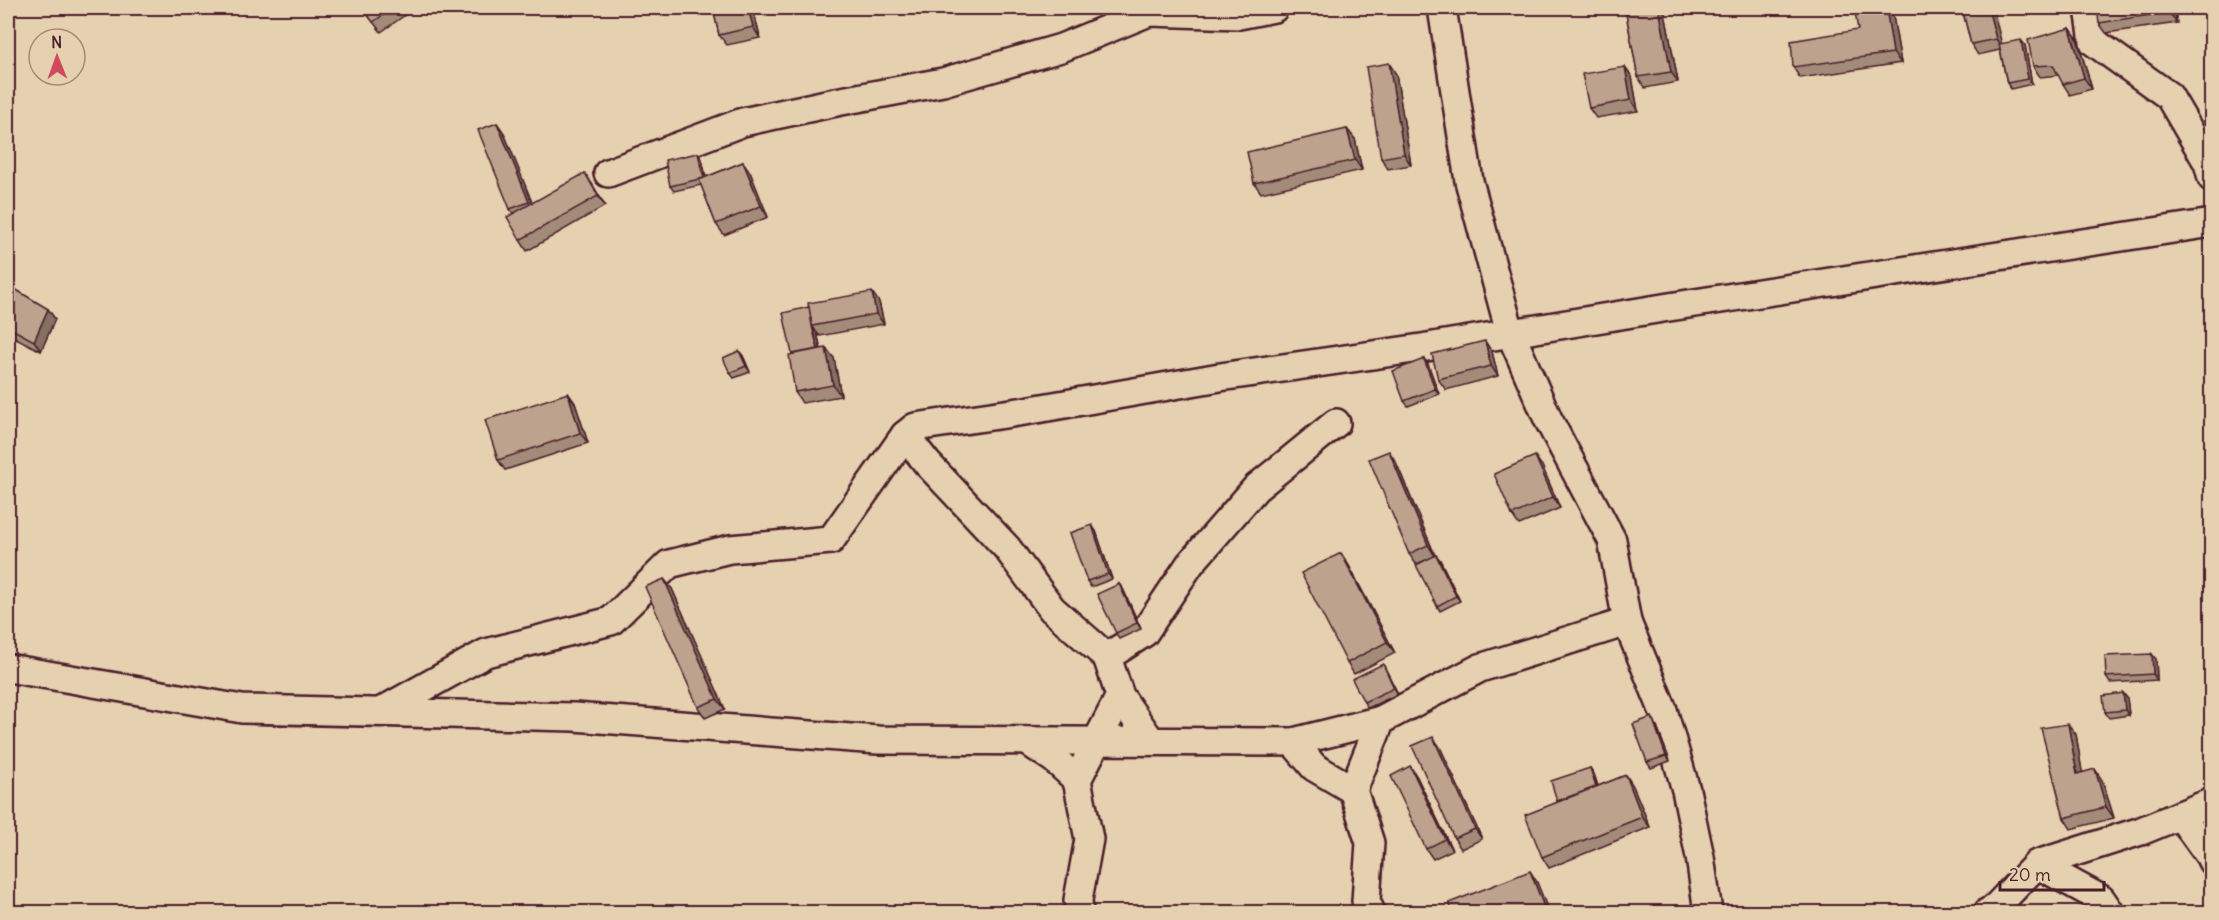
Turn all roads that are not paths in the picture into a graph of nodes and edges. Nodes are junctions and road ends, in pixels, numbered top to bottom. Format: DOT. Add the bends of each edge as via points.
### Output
graph roads {
  1 [pos="1275,8"];
  2 [pos="1442,8"];
  3 [pos="2089,8"];
  4 [pos="608,173"];
  5 [pos="2211,178"];
  6 [pos="2211,223"];
  7 [pos="1510,333"];
  8 [pos="1336,423"];
  9 [pos="905,435"];
  10 [pos="1627,622"];
  11 [pos="1107,657"];
  12 [pos="8,668"];
  13 [pos="1120,696"];
  14 [pos="380,712"];
  15 [pos="1382,720"];
  16 [pos="1027,741"];
  17 [pos="1095,741"];
  18 [pos="1151,741"];
  19 [pos="1293,742"];
  20 [pos="1077,780"];
  21 [pos="1353,790"];
  22 [pos="2211,802"];
  23 [pos="2180,815"];
  24 [pos="2211,861"];
  25 [pos="2037,864"];
  26 [pos="1079,912"];
  27 [pos="1371,912"];
  28 [pos="1708,912"];
  29 [pos="1988,912"];
  30 [pos="2110,912"];
  1 -- 4 [label="street" via="1239,15 1149,12 1061,48 944,82 742,122"];
  2 -- 7 [label="street" via="1469,182"];
  3 -- 5 [label="street" via="2094,42 2169,96 2208,163"];
  6 -- 7 [label="street"];
  7 -- 9 [label="street" via="915,427"];
  7 -- 10 [label="street" via="1548,419 1611,540"];
  8 -- 11 [label="street" via="1256,488 1190,564 1144,633"];
  9 -- 11 [label="street" via="1007,548 1052,609"];
  9 -- 14 [label="street" via="831,540 730,549 669,564 611,621 486,653"];
  10 -- 15 [label="street" via="1480,668"];
  10 -- 28 [label="street" via="1663,710 1686,790"];
  11 -- 13 [label="street"];
  12 -- 14 [label="street" via="242,709"];
  13 -- 17 [label="street"];
  13 -- 18 [label="street"];
  14 -- 16 [label="street" via="574,717 878,740"];
  15 -- 19 [label="street"];
  15 -- 21 [label="street"];
  16 -- 17 [label="street"];
  16 -- 20 [label="street"];
  17 -- 18 [label="street"];
  17 -- 20 [label="street"];
  18 -- 19 [label="street"];
  19 -- 21 [label="street" via="1314,767"];
  20 -- 26 [label="street" via="1089,839 1077,900"];
  21 -- 27 [label="street" via="1370,843 1366,901"];
  22 -- 23 [label="street"];
  23 -- 24 [label="street"];
  23 -- 25 [label="street"];
  25 -- 29 [label="street"];
  25 -- 30 [label="street" via="2101,899"];
}
